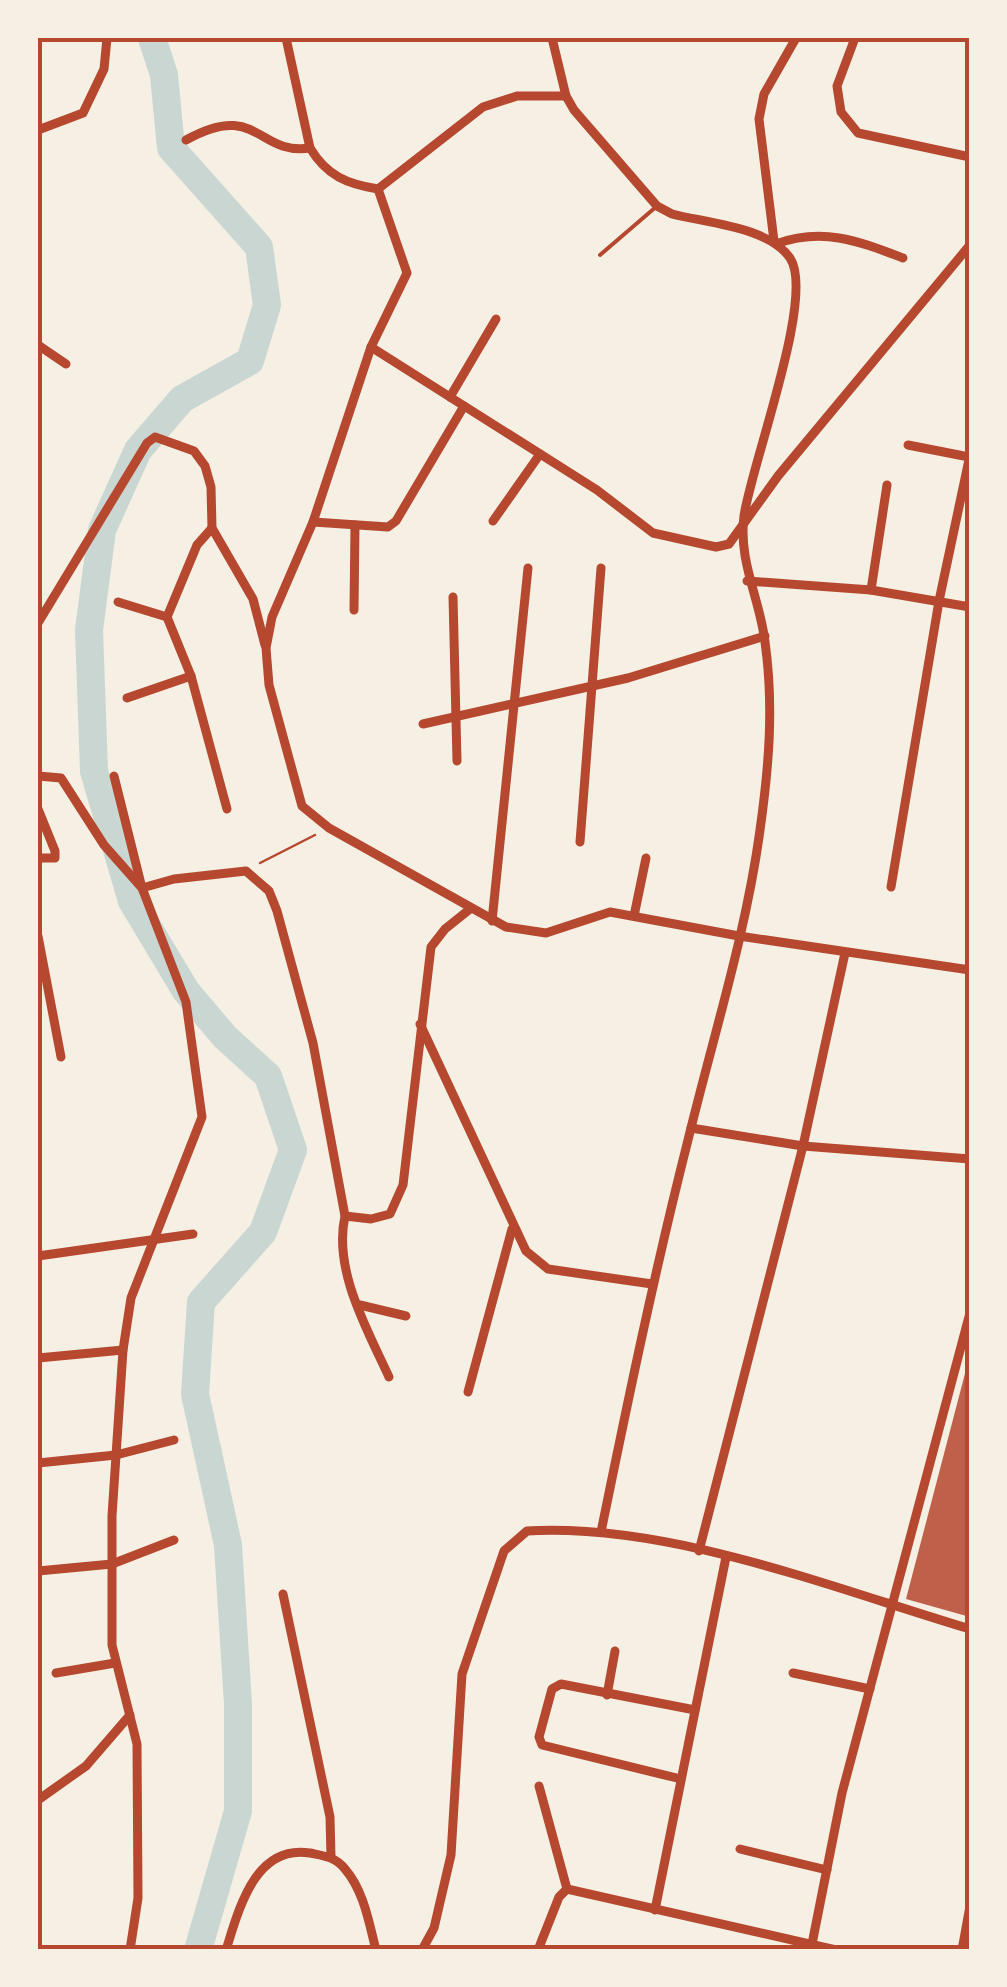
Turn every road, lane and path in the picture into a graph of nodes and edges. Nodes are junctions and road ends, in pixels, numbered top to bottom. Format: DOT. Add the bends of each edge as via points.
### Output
graph roads {
  1 [pos="106,38"];
  2 [pos="286,38"];
  3 [pos="552,38"];
  4 [pos="796,38"];
  5 [pos="855,38"];
  6 [pos="566,96"];
  7 [pos="38,130"];
  8 [pos="186,140"];
  9 [pos="310,148"];
  10 [pos="970,157"];
  11 [pos="378,189"];
  12 [pos="657,206"];
  13 [pos="775,242"];
  14 [pos="970,245"];
  15 [pos="600,255"];
  16 [pos="902,258"];
  17 [pos="496,319"];
  18 [pos="38,345"];
  19 [pos="371,347"];
  20 [pos="66,364"];
  21 [pos="450,397"];
  22 [pos="464,406"];
  23 [pos="908,445"];
  24 [pos="540,454"];
  25 [pos="969,456"];
  26 [pos="887,485"];
  27 [pos="743,520"];
  28 [pos="492,521"];
  29 [pos="313,522"];
  30 [pos="356,525"];
  31 [pos="212,528"];
  32 [pos="528,568"];
  33 [pos="601,568"];
  34 [pos="748,581"];
  35 [pos="871,590"];
  36 [pos="453,598"];
  37 [pos="939,601"];
  38 [pos="118,602"];
  39 [pos="970,606"];
  40 [pos="354,610"];
  41 [pos="167,616"];
  42 [pos="38,623"];
  43 [pos="765,636"];
  44 [pos="266,648"];
  45 [pos="191,676"];
  46 [pos="594,686"];
  47 [pos="127,698"];
  48 [pos="516,700"];
  49 [pos="457,716"];
  50 [pos="424,724"];
  51 [pos="457,761"];
  52 [pos="38,776"];
  53 [pos="114,776"];
  54 [pos="38,809"];
  55 [pos="228,809"];
  56 [pos="328,828"];
  57 [pos="580,842"];
  58 [pos="38,858"];
  59 [pos="646,858"];
  60 [pos="246,871"];
  61 [pos="891,887"];
  62 [pos="142,888"];
  63 [pos="470,909"];
  64 [pos="634,916"];
  65 [pos="492,922"];
  66 [pos="38,936"];
  67 [pos="739,936"];
  68 [pos="845,953"];
  69 [pos="970,970"];
  70 [pos="420,1024"];
  71 [pos="61,1057"];
  72 [pos="691,1128"];
  73 [pos="804,1146"];
  74 [pos="970,1159"];
  75 [pos="346,1216"];
  76 [pos="512,1229"];
  77 [pos="192,1234"];
  78 [pos="154,1239"];
  79 [pos="38,1256"];
  80 [pos="652,1284"];
  81 [pos="360,1305"];
  82 [pos="970,1314"];
  83 [pos="406,1316"];
  84 [pos="123,1350"];
  85 [pos="38,1358"];
  86 [pos="389,1378"];
  87 [pos="468,1392"];
  88 [pos="174,1440"];
  89 [pos="116,1455"];
  90 [pos="38,1464"];
  91 [pos="601,1532"];
  92 [pos="174,1540"];
  93 [pos="699,1551"];
  94 [pos="726,1558"];
  95 [pos="112,1564"];
  96 [pos="38,1571"];
  97 [pos="283,1594"];
  98 [pos="893,1606"];
  99 [pos="970,1628"];
  100 [pos="615,1651"];
  101 [pos="115,1664"];
  102 [pos="793,1672"];
  103 [pos="56,1673"];
  104 [pos="870,1689"];
  105 [pos="607,1694"];
  106 [pos="695,1710"];
  107 [pos="130,1715"];
  108 [pos="681,1779"];
  109 [pos="539,1786"];
  110 [pos="38,1800"];
  111 [pos="740,1849"];
  112 [pos="331,1856"];
  113 [pos="827,1870"];
  114 [pos="567,1890"];
  115 [pos="970,1906"];
  116 [pos="654,1910"];
  117 [pos="812,1944"];
  118 [pos="130,1950"];
  119 [pos="226,1950"];
  120 [pos="376,1950"];
  121 [pos="422,1950"];
  122 [pos="538,1950"];
  123 [pos="836,1950"];
  124 [pos="962,1950"];
  1 -- 7 [label="street" via="104,69 83,113"];
  2 -- 9 [label="street"];
  3 -- 6 [label="street"];
  4 -- 13 [label="street" via="764,94 758,119"];
  5 -- 10 [label="street" via="837,86 841,112 858,132"];
  6 -- 11 [label="street" via="517,96 483,108"];
  6 -- 12 [label="street"];
  8 -- 9 [label="street" via="226,122 296,150"];
  9 -- 11 [label="street" via="346,184"];
  11 -- 19 [label="street" via="408,265"];
  12 -- 13 [label="street"];
  12 -- 15 [label="lane"];
  13 -- 16 [label="street" via="802,234 844,236"];
  13 -- 27 [label="street" via="792,261 798,286"];
  14 -- 27 [label="street"];
  17 -- 21 [label="street"];
  18 -- 20 [label="street"];
  19 -- 21 [label="street"];
  19 -- 29 [label="street"];
  21 -- 22 [label="street"];
  22 -- 24 [label="street"];
  22 -- 30 [label="street" via="396,521 388,527"];
  23 -- 25 [label="street"];
  24 -- 27 [label="street" via="666,537 716,548 729,544"];
  24 -- 28 [label="street"];
  25 -- 37 [label="street"];
  26 -- 35 [label="street"];
  27 -- 34 [label="street"];
  29 -- 30 [label="street"];
  29 -- 44 [label="street" via="272,616"];
  30 -- 40 [label="street"];
  31 -- 41 [label="street" via="197,545"];
  31 -- 42 [label="street" via="206,466 194,451 155,437"];
  31 -- 44 [label="street" via="252,600"];
  32 -- 48 [label="street"];
  33 -- 46 [label="street"];
  34 -- 35 [label="street"];
  34 -- 43 [label="street"];
  35 -- 37 [label="street"];
  36 -- 49 [label="street"];
  37 -- 39 [label="street"];
  37 -- 61 [label="street"];
  38 -- 41 [label="street"];
  41 -- 45 [label="street"];
  43 -- 46 [label="street"];
  43 -- 67 [label="street" via="774,712"];
  44 -- 56 [label="street" via="269,686 302,806"];
  45 -- 47 [label="street"];
  45 -- 55 [label="street"];
  46 -- 48 [label="street"];
  46 -- 57 [label="street"];
  48 -- 49 [label="street"];
  48 -- 65 [label="street"];
  49 -- 50 [label="street"];
  49 -- 51 [label="street"];
  52 -- 62 [label="street" via="62,778 104,845"];
  53 -- 62 [label="street"];
  54 -- 58 [label="street" via="56,851 55,858"];
  56 -- 60 [label="path"];
  56 -- 63 [label="street"];
  59 -- 64 [label="street"];
  60 -- 62 [label="street"];
  60 -- 75 [label="street" via="268,890 276,911 313,1044"];
  62 -- 78 [label="street" via="186,1002 202,1118"];
  63 -- 65 [label="street"];
  63 -- 70 [label="street" via="431,947"];
  64 -- 65 [label="street" via="610,912 546,933"];
  64 -- 67 [label="street"];
  66 -- 71 [label="street"];
  67 -- 68 [label="street"];
  67 -- 72 [label="street"];
  68 -- 69 [label="street"];
  68 -- 73 [label="street"];
  70 -- 75 [label="street" via="404,1185 390,1214"];
  70 -- 76 [label="street"];
  72 -- 73 [label="street"];
  72 -- 80 [label="street"];
  73 -- 74 [label="street"];
  73 -- 93 [label="street"];
  75 -- 81 [label="street" via="341,1235 350,1288"];
  76 -- 80 [label="street" via="548,1269"];
  76 -- 87 [label="street"];
  77 -- 78 [label="street"];
  78 -- 79 [label="street"];
  78 -- 84 [label="street" via="131,1298"];
  80 -- 91 [label="street"];
  81 -- 83 [label="street"];
  81 -- 86 [label="street"];
  82 -- 98 [label="street"];
  84 -- 85 [label="street"];
  84 -- 89 [label="street"];
  88 -- 89 [label="street"];
  89 -- 90 [label="street"];
  89 -- 95 [label="street"];
  91 -- 93 [label="street"];
  91 -- 121 [label="street" via="526,1531 504,1551 462,1674 451,1855 434,1928"];
  92 -- 95 [label="street"];
  93 -- 94 [label="street"];
  94 -- 98 [label="street"];
  94 -- 106 [label="street"];
  95 -- 96 [label="street"];
  95 -- 101 [label="street"];
  97 -- 112 [label="street" via="330,1816"];
  98 -- 99 [label="street"];
  98 -- 104 [label="street"];
  100 -- 105 [label="street"];
  101 -- 103 [label="street"];
  101 -- 107 [label="street"];
  102 -- 104 [label="street"];
  104 -- 113 [label="street"];
  105 -- 106 [label="street"];
  105 -- 108 [label="street" via="556,1686 542,1745"];
  106 -- 108 [label="street"];
  107 -- 110 [label="street" via="86,1766"];
  107 -- 118 [label="street" via="138,1744 138,1898"];
  108 -- 116 [label="street"];
  109 -- 114 [label="street"];
  111 -- 113 [label="street"];
  112 -- 119 [label="street" via="296,1851 272,1860 243,1896"];
  112 -- 120 [label="street" via="360,1892"];
  113 -- 117 [label="street"];
  114 -- 116 [label="street"];
  114 -- 122 [label="street"];
  115 -- 124 [label="street"];
  116 -- 117 [label="street"];
  117 -- 123 [label="street"];
}
